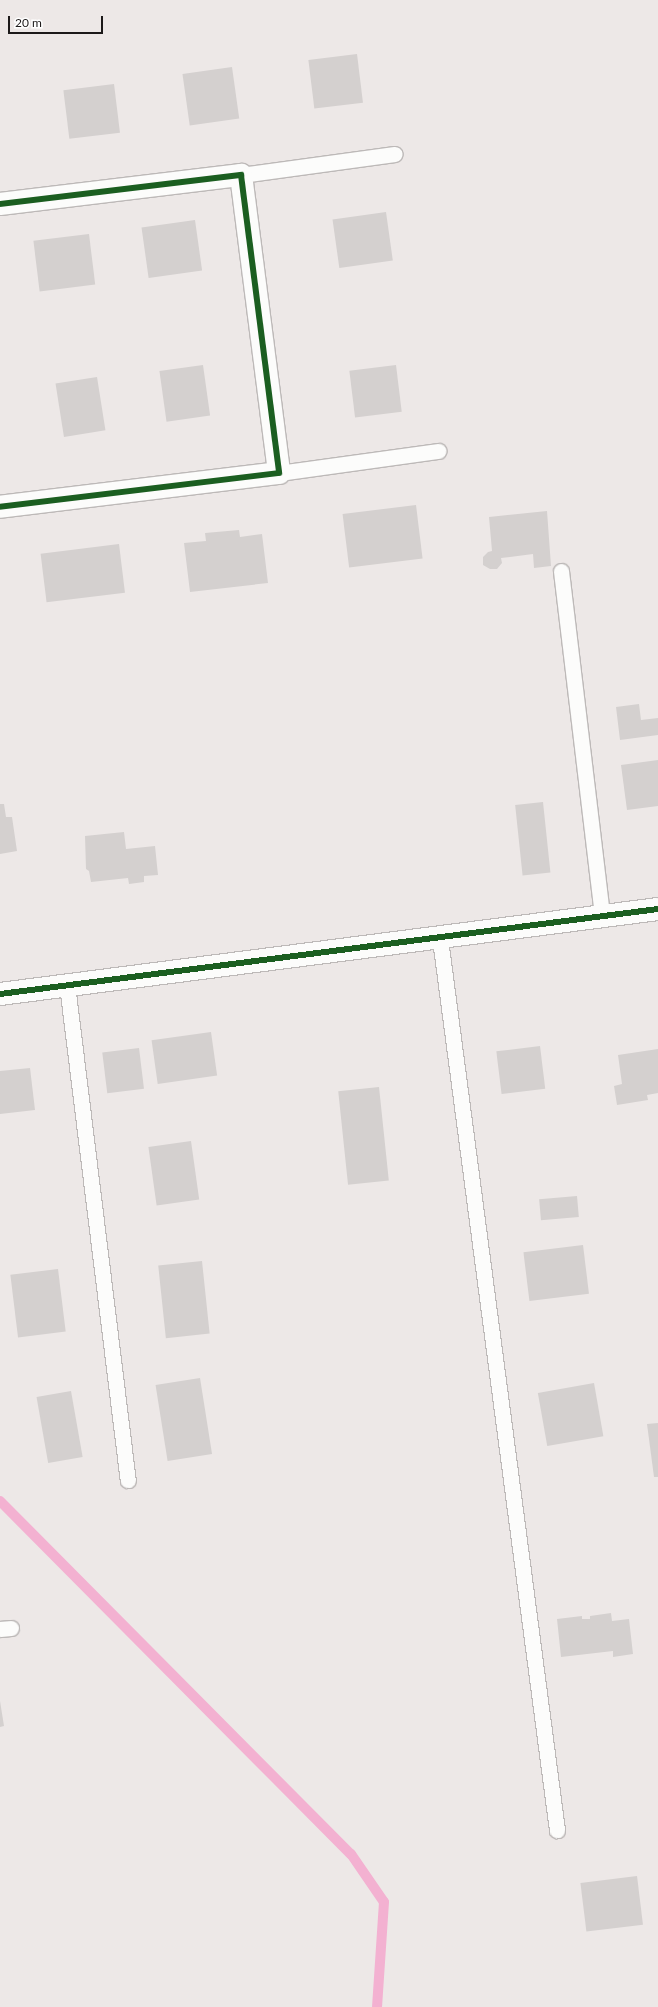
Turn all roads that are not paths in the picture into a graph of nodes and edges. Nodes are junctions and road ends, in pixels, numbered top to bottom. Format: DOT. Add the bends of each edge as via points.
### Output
graph roads {
  1 [pos="395,154"];
  2 [pos="241,175"];
  3 [pos="0,204"];
  4 [pos="438,451"];
  5 [pos="279,473"];
  6 [pos="0,507"];
  7 [pos="561,571"];
  8 [pos="658,909"];
  9 [pos="602,917"];
  10 [pos="440,939"];
  11 [pos="67,985"];
  12 [pos="0,994"];
  13 [pos="128,1480"];
  14 [pos="557,1830"];
  1 -- 2 [label="lane"];
  2 -- 3 [label="street"];
  2 -- 5 [label="street"];
  4 -- 5 [label="lane"];
  5 -- 6 [label="street"];
  7 -- 9 [label="lane"];
  8 -- 9 [label="street"];
  9 -- 10 [label="street"];
  10 -- 11 [label="street"];
  10 -- 14 [label="lane"];
  11 -- 12 [label="street"];
  11 -- 13 [label="lane"];
}
